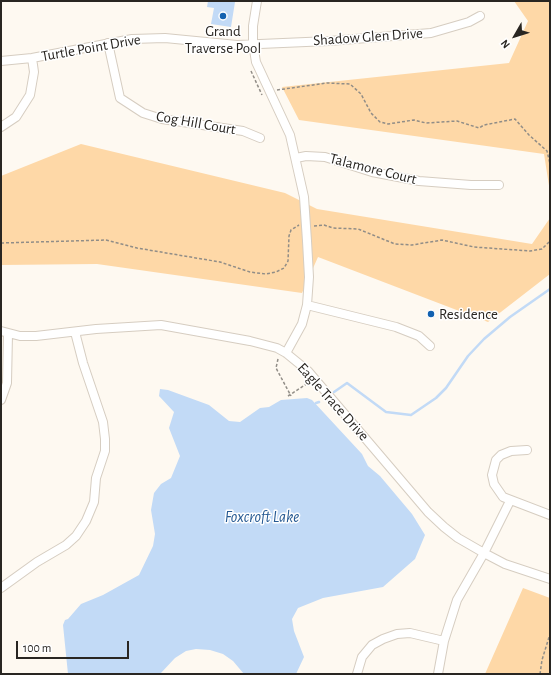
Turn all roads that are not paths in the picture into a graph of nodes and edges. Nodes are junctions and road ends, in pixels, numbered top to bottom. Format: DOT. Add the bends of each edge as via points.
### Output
graph roads {
  1 [pos="257,1"];
  2 [pos="480,16"];
  3 [pos="108,43"];
  4 [pos="253,44"];
  5 [pos="32,58"];
  6 [pos="1,61"];
  7 [pos="1,127"];
  8 [pos="260,138"];
  9 [pos="296,158"];
  10 [pos="498,185"];
  11 [pos="307,305"];
  12 [pos="75,332"];
  13 [pos="5,333"];
  14 [pos="430,346"];
  15 [pos="286,353"];
  16 [pos="1,400"];
  17 [pos="527,450"];
  18 [pos="510,501"];
  19 [pos="550,516"];
  20 [pos="485,551"];
  21 [pos="550,579"];
  22 [pos="1,588"];
  23 [pos="444,641"];
  24 [pos="357,674"];
  25 [pos="438,674"];
  1 -- 4 [label="street"];
  2 -- 4 [label="street, Shadow Glen Drive" via="469,22 431,33"];
  3 -- 4 [label="street, Turtle Point Drive" via="151,38"];
  3 -- 5 [label="street, Turtle Point Drive"];
  3 -- 8 [label="street, Cog Hill Court" via="120,98 144,113 162,119 243,131"];
  4 -- 9 [label="street" via="261,75 283,117"];
  5 -- 6 [label="street, Turtle Point Drive"];
  5 -- 7 [label="street" via="33,79 30,95 16,117"];
  9 -- 10 [label="street, Talamore Court" via="325,157 372,172 419,181"];
  9 -- 11 [label="street" via="304,197 309,277"];
  11 -- 14 [label="street" via="396,327 419,336"];
  11 -- 15 [label="street" via="302,324"];
  12 -- 13 [label="street, Eagle Trace Drive" via="36,336"];
  12 -- 15 [label="street, Eagle Trace Drive" via="161,325 250,340"];
  12 -- 22 [label="street" via="103,422 105,439 105,451 96,478 94,502 86,521 66,546 37,562"];
  13 -- 16 [label="street" via="7,383"];
  15 -- 20 [label="street, Eagle Trace Drive" via="308,371 428,512 458,538"];
  17 -- 18 [label="street" via="501,455 492,467 494,484 503,497"];
  18 -- 19 [label="street"];
  18 -- 20 [label="street"];
  20 -- 21 [label="street, Eagle Trace Drive" via="505,564"];
  20 -- 23 [label="street" via="457,600"];
  23 -- 24 [label="street" via="410,633 382,639 372,645 362,657"];
  23 -- 25 [label="street"];
}
